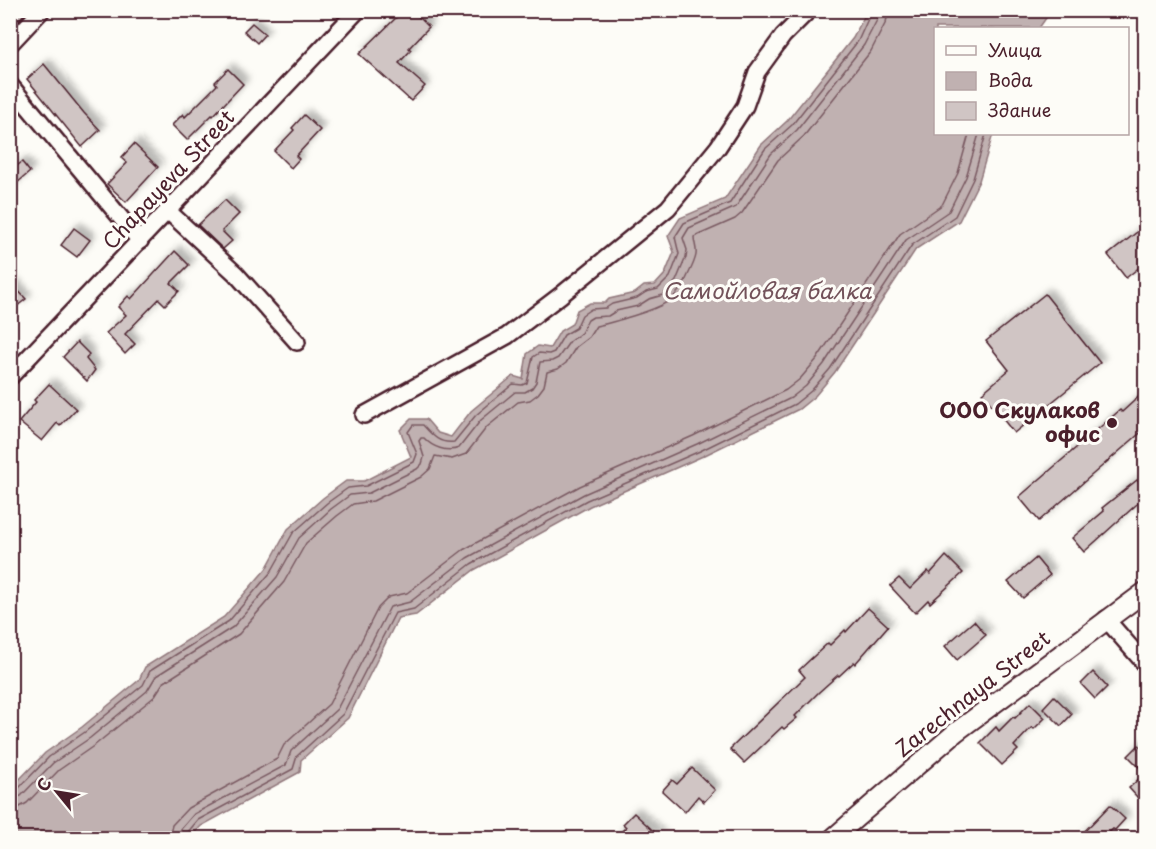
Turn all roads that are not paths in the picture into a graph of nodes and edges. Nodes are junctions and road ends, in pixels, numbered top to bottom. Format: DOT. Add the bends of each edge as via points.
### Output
graph roads {
  1 [pos="42,10"];
  2 [pos="358,10"];
  3 [pos="809,10"];
  4 [pos="10,44"];
  5 [pos="10,85"];
  6 [pos="168,211"];
  7 [pos="140,241"];
  8 [pos="297,342"];
  9 [pos="10,377"];
  10 [pos="364,415"];
  11 [pos="1146,591"];
  12 [pos="1106,619"];
  13 [pos="1146,665"];
  14 [pos="833,838"];
  1 -- 4 [label="street"];
  2 -- 6 [label="street, Chapayeva Street"];
  3 -- 10 [label="street" via="783,36 757,72 745,106 718,147 668,208 507,336"];
  5 -- 7 [label="street"];
  6 -- 7 [label="street, Chapayeva Street"];
  6 -- 8 [label="street" via="236,274"];
  7 -- 9 [label="street, Chapayeva Street"];
  11 -- 12 [label="main road, Zarechnaya Street"];
  12 -- 13 [label="street"];
  12 -- 14 [label="main road, Zarechnaya Street" via="956,732"];
}
